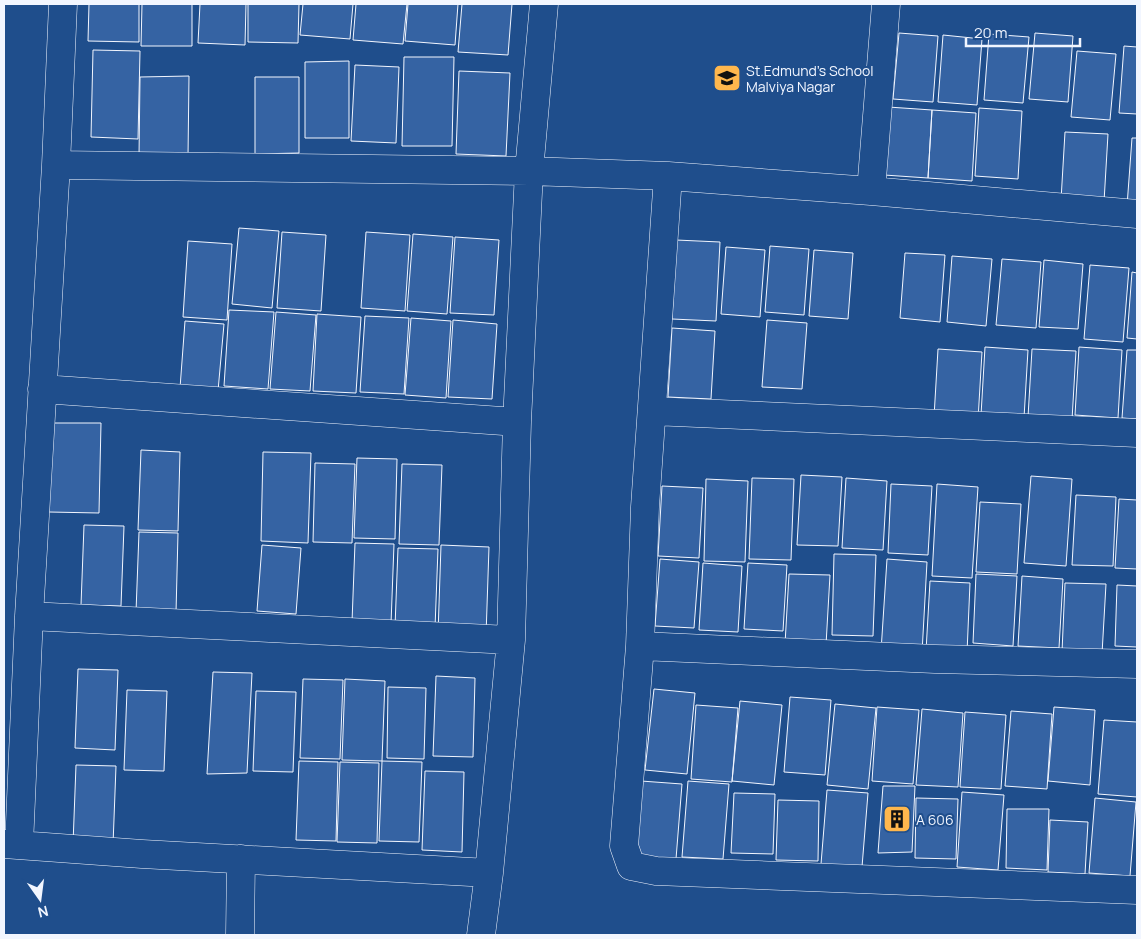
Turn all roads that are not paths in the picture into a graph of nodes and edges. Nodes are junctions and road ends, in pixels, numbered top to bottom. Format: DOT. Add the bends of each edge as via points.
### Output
graph roads {
  1 [pos="63,4"];
  2 [pos="544,4"];
  3 [pos="886,4"];
  4 [pos="56,165"];
  5 [pos="529,171"];
  6 [pos="668,176"];
  7 [pos="871,191"];
  8 [pos="1137,214"];
  9 [pos="42,389"];
  10 [pos="652,411"];
  11 [pos="517,422"];
  12 [pos="1137,433"];
  13 [pos="29,616"];
  14 [pos="511,640"];
  15 [pos="640,646"];
  16 [pos="1137,664"];
  17 [pos="11,845"];
  18 [pos="241,859"];
  19 [pos="489,873"];
  20 [pos="1137,890"];
  21 [pos="240,935"];
  22 [pos="481,935"];
  1 -- 4 [label="street"];
  2 -- 5 [label="street"];
  3 -- 7 [label="street"];
  4 -- 5 [label="street"];
  4 -- 9 [label="street"];
  5 -- 6 [label="street"];
  5 -- 11 [label="street"];
  6 -- 7 [label="street"];
  6 -- 10 [label="street"];
  7 -- 8 [label="street"];
  9 -- 11 [label="street"];
  9 -- 13 [label="street"];
  10 -- 12 [label="street"];
  10 -- 15 [label="street"];
  11 -- 14 [label="street"];
  13 -- 14 [label="street"];
  13 -- 17 [label="street"];
  14 -- 19 [label="street"];
  15 -- 16 [label="street"];
  15 -- 20 [label="street" via="624,846 631,866 656,871"];
  17 -- 18 [label="street"];
  18 -- 19 [label="street"];
  18 -- 21 [label="street"];
  19 -- 22 [label="street"];
}
